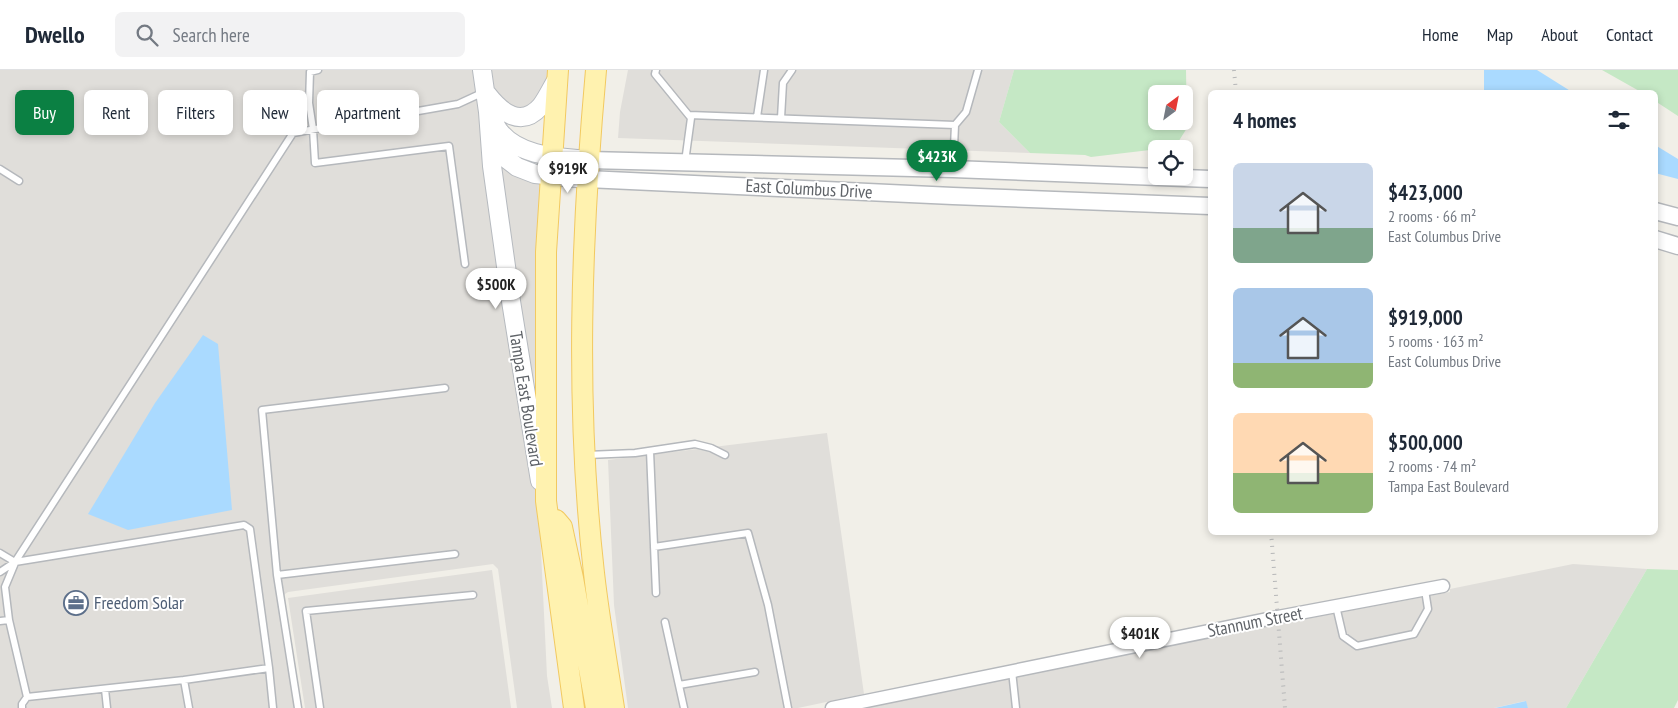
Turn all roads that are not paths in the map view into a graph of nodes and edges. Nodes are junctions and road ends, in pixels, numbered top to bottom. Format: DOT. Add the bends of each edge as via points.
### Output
graph roads {
  1 [pos="318,70"];
  2 [pos="482,70"];
  3 [pos="596,70"];
  4 [pos="656,70"];
  5 [pos="764,70"];
  6 [pos="792,70"];
  7 [pos="978,70"];
  8 [pos="558,74"];
  9 [pos="485,91"];
  10 [pos="488,112"];
  11 [pos="689,115"];
  12 [pos="757,117"];
  13 [pos="781,118"];
  14 [pos="955,125"];
  15 [pos="313,129"];
  16 [pos="491,147"];
  17 [pos="685,162"];
  18 [pos="551,167"];
  19 [pos="0,169"];
  20 [pos="588,169"];
  21 [pos="953,169"];
  22 [pos="1208,179"];
  23 [pos="19,181"];
  24 [pos="953,196"];
  25 [pos="1208,206"];
  26 [pos="1658,212"];
  27 [pos="1678,217"];
  28 [pos="1658,241"];
  29 [pos="1678,246"];
  30 [pos="465,264"];
  31 [pos="445,388"];
  32 [pos="650,451"];
  33 [pos="586,455"];
  34 [pos="725,455"];
  35 [pos="546,505"];
  36 [pos="654,547"];
  37 [pos="0,553"];
  38 [pos="455,554"];
  39 [pos="15,562"];
  40 [pos="0,572"];
  41 [pos="277,575"];
  42 [pos="1443,586"];
  43 [pos="1425,590"];
  44 [pos="656,593"];
  45 [pos="473,595"];
  46 [pos="1336,606"];
  47 [pos="9,620"];
  48 [pos="0,621"];
  49 [pos="665,622"];
  50 [pos="269,668"];
  51 [pos="1012,671"];
  52 [pos="755,672"];
  53 [pos="184,680"];
  54 [pos="679,685"];
  55 [pos="105,689"];
  56 [pos="27,697"];
  57 [pos="22,708"];
  58 [pos="107,708"];
  59 [pos="189,708"];
  60 [pos="273,708"];
  61 [pos="298,708"];
  62 [pos="320,708"];
  63 [pos="574,708"];
  64 [pos="596,708"];
  65 [pos="614,708"];
  66 [pos="684,708"];
  67 [pos="788,708"];
  68 [pos="832,708"];
  69 [pos="1016,708"];
  1 -- 15 [label="lane" via="310,72 309,103"];
  2 -- 9 [label="main road, Tampa East Boulevard"];
  3 -- 20 [label="main road"];
  4 -- 11 [label="lane" via="655,74"];
  5 -- 12 [label="lane"];
  6 -- 13 [label="lane" via="783,83"];
  7 -- 14 [label="lane" via="966,112"];
  8 -- 9 [label="main road" via="540,106 528,115 509,115 497,107"];
  8 -- 18 [label="main road"];
  9 -- 10 [label="main road, Tampa East Boulevard"];
  9 -- 15 [label="lane" via="458,104"];
  10 -- 16 [label="main road, Tampa East Boulevard"];
  10 -- 18 [label="main road, Tampa East Boulevard" via="500,132"];
  11 -- 12 [label="lane"];
  11 -- 17 [label="lane"];
  12 -- 13 [label="lane"];
  13 -- 14 [label="lane"];
  14 -- 21 [label="lane"];
  15 -- 30 [label="lane" via="315,163 449,146"];
  15 -- 39 [label="lane" via="293,133"];
  16 -- 18 [label="main road" via="517,167 535,174"];
  16 -- 35 [label="main road, Tampa East Boulevard" via="510,295"];
  17 -- 20 [label="street, East Columbus Drive"];
  17 -- 21 [label="street, East Columbus Drive"];
  18 -- 20 [label="main road"];
  18 -- 35 [label="main road" via="545,300"];
  19 -- 23 [label="lane"];
  20 -- 24 [label="street, East Columbus Drive"];
  20 -- 33 [label="main road" via="582,351"];
  21 -- 22 [label="street, East Columbus Drive"];
  21 -- 24 [label="street"];
  24 -- 25 [label="street, East Columbus Drive"];
  26 -- 27 [label="street"];
  28 -- 29 [label="street"];
  31 -- 41 [label="lane" via="262,410"];
  32 -- 33 [label="lane"];
  32 -- 34 [label="lane" via="695,444"];
  32 -- 36 [label="lane"];
  33 -- 65 [label="main road" via="594,573"];
  35 -- 63 [label="main road"];
  35 -- 64 [label="main road" via="562,527"];
  36 -- 44 [label="lane"];
  36 -- 67 [label="lane" via="748,533 768,605"];
  37 -- 39 [label="lane"];
  38 -- 41 [label="lane"];
  39 -- 40 [label="lane"];
  39 -- 47 [label="lane" via="5,587"];
  39 -- 50 [label="lane" via="244,525 250,530"];
  41 -- 61 [label="lane"];
  42 -- 43 [label="street, Stannum Street"];
  43 -- 46 [label="street, Stannum Street"];
  43 -- 46 [label="lane" via="1428,609 1414,634 1357,646 1344,636"];
  45 -- 62 [label="lane" via="306,610"];
  46 -- 51 [label="street, Stannum Street"];
  47 -- 48 [label="lane"];
  47 -- 56 [label="lane"];
  49 -- 54 [label="lane"];
  50 -- 53 [label="lane"];
  50 -- 60 [label="lane"];
  51 -- 68 [label="street, Stannum Street"];
  51 -- 69 [label="lane"];
  52 -- 54 [label="lane"];
  53 -- 55 [label="lane"];
  53 -- 59 [label="lane"];
  54 -- 66 [label="lane"];
  55 -- 56 [label="lane"];
  55 -- 58 [label="lane"];
  56 -- 57 [label="lane"];
}
